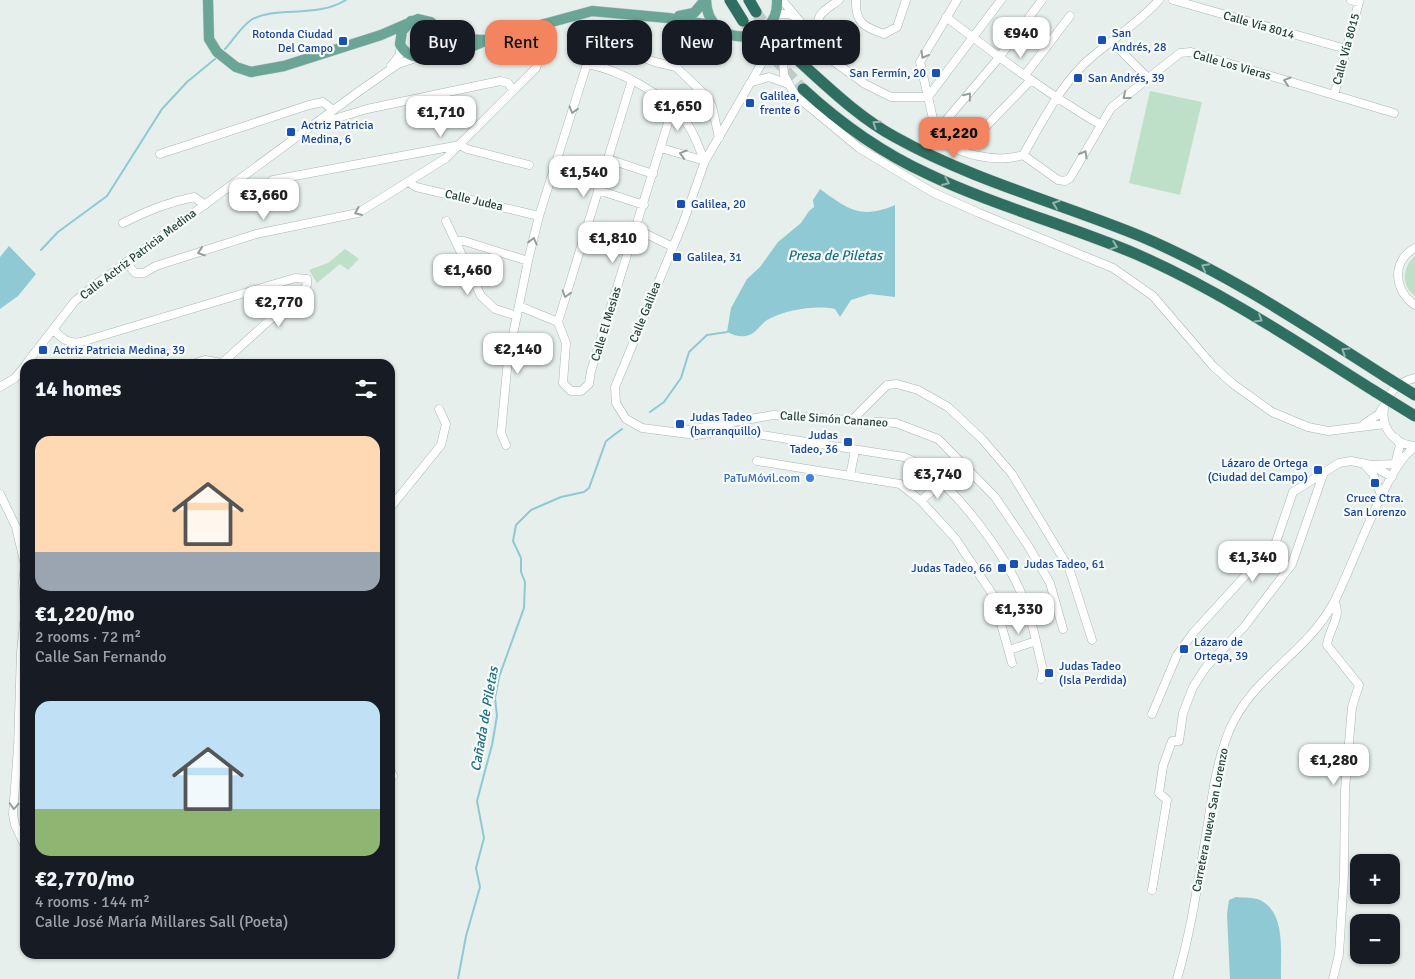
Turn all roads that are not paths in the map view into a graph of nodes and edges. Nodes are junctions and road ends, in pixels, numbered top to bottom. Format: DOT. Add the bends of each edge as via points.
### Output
graph roads {
  1 [pos="208,0"];
  2 [pos="705,0"];
  3 [pos="730,0"];
  4 [pos="749,0"];
  5 [pos="777,0"];
  6 [pos="782,0"];
  7 [pos="839,0"];
  8 [pos="856,0"];
  9 [pos="906,0"];
  10 [pos="957,0"];
  11 [pos="1001,0"];
  12 [pos="1042,0"];
  13 [pos="1159,0"];
  14 [pos="1173,0"];
  15 [pos="1355,1"];
  16 [pos="756,12"];
  17 [pos="1070,16"];
  18 [pos="774,17"];
  19 [pos="946,17"];
  20 [pos="668,18"];
  21 [pos="680,20"];
  22 [pos="712,20"];
  23 [pos="742,20"];
  24 [pos="771,20"];
  25 [pos="775,20"];
  26 [pos="798,20"];
  27 [pos="800,20"];
  28 [pos="817,20"];
  29 [pos="410,21"];
  30 [pos="557,21"];
  31 [pos="410,22"];
  32 [pos="381,35"];
  33 [pos="732,36"];
  34 [pos="742,37"];
  35 [pos="973,37"];
  36 [pos="1112,42"];
  37 [pos="401,45"];
  38 [pos="1346,49"];
  39 [pos="410,55"];
  40 [pos="999,57"];
  41 [pos="410,60"];
  42 [pos="652,61"];
  43 [pos="537,65"];
  44 [pos="761,65"];
  45 [pos="783,65"];
  46 [pos="804,65"];
  47 [pos="839,65"];
  48 [pos="387,72"];
  49 [pos="1028,77"];
  50 [pos="1148,78"];
  51 [pos="632,80"];
  52 [pos="752,82"];
  53 [pos="788,84"];
  54 [pos="803,89"];
  55 [pos="513,90"];
  56 [pos="358,92"];
  57 [pos="1334,95"];
  58 [pos="928,97"];
  59 [pos="1058,98"];
  60 [pos="367,109"];
  61 [pos="333,110"];
  62 [pos="672,110"];
  63 [pos="1394,113"];
  64 [pos="1101,125"];
  65 [pos="304,132"];
  66 [pos="936,132"];
  67 [pos="719,138"];
  68 [pos="460,145"];
  69 [pos="661,148"];
  70 [pos="963,150"];
  71 [pos="426,152"];
  72 [pos="160,154"];
  73 [pos="1023,154"];
  74 [pos="608,159"];
  75 [pos="557,160"];
  76 [pos="705,161"];
  77 [pos="437,165"];
  78 [pos="529,165"];
  79 [pos="653,174"];
  80 [pos="602,176"];
  81 [pos="410,183"];
  82 [pos="264,187"];
  83 [pos="598,190"];
  84 [pos="205,204"];
  85 [pos="644,204"];
  86 [pos="539,216"];
  87 [pos="446,220"];
  88 [pos="124,223"];
  89 [pos="636,229"];
  90 [pos="457,241"];
  91 [pos="673,247"];
  92 [pos="1415,248"];
  93 [pos="528,261"];
  94 [pos="126,262"];
  95 [pos="1415,305"];
  96 [pos="519,306"];
  97 [pos="517,316"];
  98 [pos="558,322"];
  99 [pos="53,329"];
  100 [pos="30,359"];
  101 [pos="227,359"];
  102 [pos="20,372"];
  103 [pos="1415,378"];
  104 [pos="0,387"];
  105 [pos="1415,395"];
  106 [pos="1384,406"];
  107 [pos="439,409"];
  108 [pos="1415,416"];
  109 [pos="853,419"];
  110 [pos="1385,424"];
  111 [pos="1360,426"];
  112 [pos="679,432"];
  113 [pos="1396,438"];
  114 [pos="506,445"];
  115 [pos="1415,447"];
  116 [pos="855,450"];
  117 [pos="757,461"];
  118 [pos="1367,464"];
  119 [pos="1394,471"];
  120 [pos="1324,472"];
  121 [pos="850,476"];
  122 [pos="940,483"];
  123 [pos="0,494"];
  124 [pos="1382,497"];
  125 [pos="920,501"];
  126 [pos="395,502"];
  127 [pos="20,544"];
  128 [pos="1334,602"];
  129 [pos="1063,628"];
  130 [pos="1092,640"];
  131 [pos="1036,641"];
  132 [pos="1009,650"];
  133 [pos="1012,663"];
  134 [pos="1041,679"];
  135 [pos="1152,714"];
  136 [pos="20,715"];
  137 [pos="20,834"];
  138 [pos="1152,890"];
  139 [pos="1177,979"];
  140 [pos="1332,979"];
  1 -- 32 [label="main road" via="209,39 217,52 236,67 251,72 284,66"];
  2 -- 20 [label="main road" via="694,13"];
  2 -- 22 [label="main road"];
  3 -- 23 [label="highway"];
  4 -- 16 [label="highway"];
  5 -- 18 [label="main road"];
  6 -- 27 [label="street"];
  7 -- 28 [label="street"];
  8 -- 9 [label="street" via="858,20 884,34 898,27"];
  10 -- 19 [label="street"];
  11 -- 35 [label="street"];
  12 -- 40 [label="street"];
  13 -- 36 [label="street"];
  14 -- 38 [label="street, Calle Vía 8014"];
  15 -- 38 [label="street, Calle Vía 8015"];
  17 -- 49 [label="street"];
  18 -- 24 [label="main road"];
  18 -- 25 [label="street"];
  18 -- 26 [label="street" via="789,14"];
  19 -- 35 [label="street"];
  19 -- 58 [label="street, one-way" via="920,62"];
  20 -- 21 [label="main road"];
  20 -- 30 [label="main road" via="592,11"];
  29 -- 32 [label="main road"];
  31 -- 37 [label="main road" via="402,30"];
  32 -- 37 [label="main road"];
  33 -- 34 [label="main road"];
  35 -- 40 [label="street"];
  35 -- 58 [label="street"];
  36 -- 50 [label="street"];
  36 -- 59 [label="street" via="1085,64"];
  37 -- 39 [label="main road"];
  37 -- 48 [label="street, Calle Actriz Patricia Medina"];
  38 -- 57 [label="street, Calle Vía 8015"];
  40 -- 49 [label="street"];
  66 -- 40 [label="street, one-way"];
  41 -- 48 [label="street, Calle Actriz Patricia Medina"];
  42 -- 67 [label="street" via="676,67 706,96 712,106"];
  43 -- 55 [label="street"];
  44 -- 52 [label="street, Calle Galilea"];
  45 -- 53 [label="street"];
  105 -- 46 [label="highway, one-way, bridge" via="1240,286 1189,259 934,158 893,136 856,110"];
  47 -- 58 [label="street" via="865,84 892,97"];
  48 -- 56 [label="street, Calle Actriz Patricia Medina"];
  49 -- 59 [label="street"];
  49 -- 70 [label="street"];
  57 -- 50 [label="street, Calle Los Vieras, one-way" via="1191,52 1180,53"];
  50 -- 64 [label="street, Calle Los Vieras, one-way" via="1111,108"];
  51 -- 62 [label="street" via="646,87"];
  51 -- 74 [label="street"];
  51 -- 75 [label="street, one-way" via="587,64"];
  52 -- 53 [label="street" via="769,77"];
  52 -- 67 [label="street, Calle Galilea"];
  53 -- 111 [label="street" via="795,95 830,126 902,175 979,213 1094,258 1133,281 1153,296 1213,366 1249,398 1272,412 1308,427 1328,431"];
  54 -- 108 [label="highway, one-way, bridge" via="885,151 927,174 1136,254 1184,277 1233,303"];
  55 -- 60 [label="street" via="508,83 500,81"];
  55 -- 68 [label="street"];
  56 -- 60 [label="street" via="354,101 356,106"];
  56 -- 61 [label="street, Calle Actriz Patricia Medina"];
  57 -- 63 [label="street, Calle Los Vieras"];
  58 -- 66 [label="street"];
  59 -- 64 [label="street"];
  59 -- 73 [label="street"];
  60 -- 65 [label="street" via="329,119"];
  61 -- 65 [label="street, Calle Actriz Patricia Medina"];
  61 -- 72 [label="street" via="323,102 309,105"];
  62 -- 69 [label="street, Calle El Mesias"];
  62 -- 76 [label="street" via="687,123"];
  73 -- 64 [label="street, Calle Los Vieras, one-way" via="1058,180 1065,181 1070,178"];
  65 -- 84 [label="street, Calle Actriz Patricia Medina"];
  66 -- 70 [label="street" via="941,139"];
  67 -- 76 [label="street, Calle Galilea"];
  68 -- 71 [label="street"];
  68 -- 77 [label="street"];
  68 -- 78 [label="street"];
  76 -- 69 [label="street, one-way"];
  69 -- 79 [label="street, Calle El Mesias"];
  70 -- 73 [label="street" via="978,158"];
  71 -- 77 [label="street" via="435,155 439,160"];
  71 -- 82 [label="street" via="273,180"];
  74 -- 79 [label="street"];
  74 -- 80 [label="street"];
  75 -- 80 [label="street"];
  75 -- 86 [label="street"];
  76 -- 91 [label="street, Calle Galilea"];
  77 -- 81 [label="street"];
  79 -- 85 [label="street, Calle El Mesias"];
  80 -- 83 [label="street"];
  81 -- 86 [label="street, Calle Judea"];
  81 -- 94 [label="street, one-way" via="358,213 256,234 156,266 144,273 135,272"];
  83 -- 85 [label="street"];
  83 -- 98 [label="street, one-way"];
  84 -- 88 [label="street" via="194,197 179,200 142,212"];
  84 -- 94 [label="street, Calle Actriz Patricia Medina"];
  85 -- 89 [label="street, Calle El Mesias"];
  93 -- 86 [label="street, one-way"];
  87 -- 90 [label="street"];
  89 -- 91 [label="street"];
  89 -- 98 [label="street, Calle El Mesias" via="589,384 580,391 571,391 563,383 566,343"];
  90 -- 93 [label="street"];
  90 -- 97 [label="street" via="481,296 494,309"];
  91 -- 112 [label="street, Calle Galilea" via="615,387 616,403 626,419 642,428"];
  92 -- 95 [label="street" via="1402,259 1397,281 1401,291"];
  93 -- 96 [label="street"];
  94 -- 99 [label="street, Calle Actriz Patricia Medina" via="76,301"];
  96 -- 97 [label="street"];
  96 -- 98 [label="street"];
  97 -- 114 [label="street" via="508,359 501,433"];
  99 -- 100 [label="street, Calle Actriz Patricia Medina"];
  99 -- 101 [label="street" via="72,344 296,278 306,279 307,285 303,290"];
  102 -- 104 [label="street, Calle Actriz Patricia Medina"];
  103 -- 106 [label="street" via="1395,387"];
  106 -- 110 [label="street"];
  106 -- 111 [label="street" via="1379,414"];
  107 -- 126 [label="street" via="446,424 441,445"];
  109 -- 112 [label="street, Calle Simón Cananeo" via="773,414"];
  109 -- 129 [label="street, Calle Simón Cananeo" via="896,423 916,430 938,439 961,461 995,497 1028,544 1050,583"];
  109 -- 130 [label="street" via="886,385 897,384 918,390 948,407 982,438 1012,474 1069,568"];
  110 -- 111 [label="street"];
  110 -- 113 [label="street"];
  112 -- 116 [label="street, Calle Galilea" via="696,435 730,430"];
  113 -- 115 [label="street"];
  113 -- 119 [label="street, Carretera nueva San Lorenzo" via="1400,445"];
  115 -- 119 [label="street, Carretera nueva San Lorenzo"];
  116 -- 121 [label="street"];
  116 -- 122 [label="street, Calle Galilea" via="904,456 919,462"];
  117 -- 121 [label="street"];
  118 -- 119 [label="street"];
  118 -- 119 [label="street"];
  118 -- 120 [label="street" via="1338,463"];
  118 -- 124 [label="street"];
  119 -- 124 [label="street, Carretera nueva San Lorenzo"];
  120 -- 135 [label="street" via="1293,492 1276,542 1176,655"];
  120 -- 138 [label="street" via="1292,564 1193,687 1183,713 1179,741 1172,741 1163,766 1159,793 1167,800"];
  121 -- 125 [label="street" via="900,484"];
  122 -- 125 [label="street"];
  122 -- 131 [label="street, Calle Galilea" via="977,521 1014,576"];
  123 -- 127 [label="street" via="16,527"];
  124 -- 128 [label="street, Carretera nueva San Lorenzo"];
  125 -- 132 [label="street" via="956,538 993,595"];
  128 -- 139 [label="street, Carretera nueva San Lorenzo" via="1321,625 1255,688 1232,722 1214,783 1187,944"];
  128 -- 140 [label="street" via="1337,614 1327,644 1359,685 1352,707 1345,790 1339,954"];
  131 -- 132 [label="street"];
  131 -- 134 [label="street, Calle Galilea" via="1043,670"];
  132 -- 133 [label="street"];
  136 -- 137 [label="street, one-way" via="13,814"];
}
